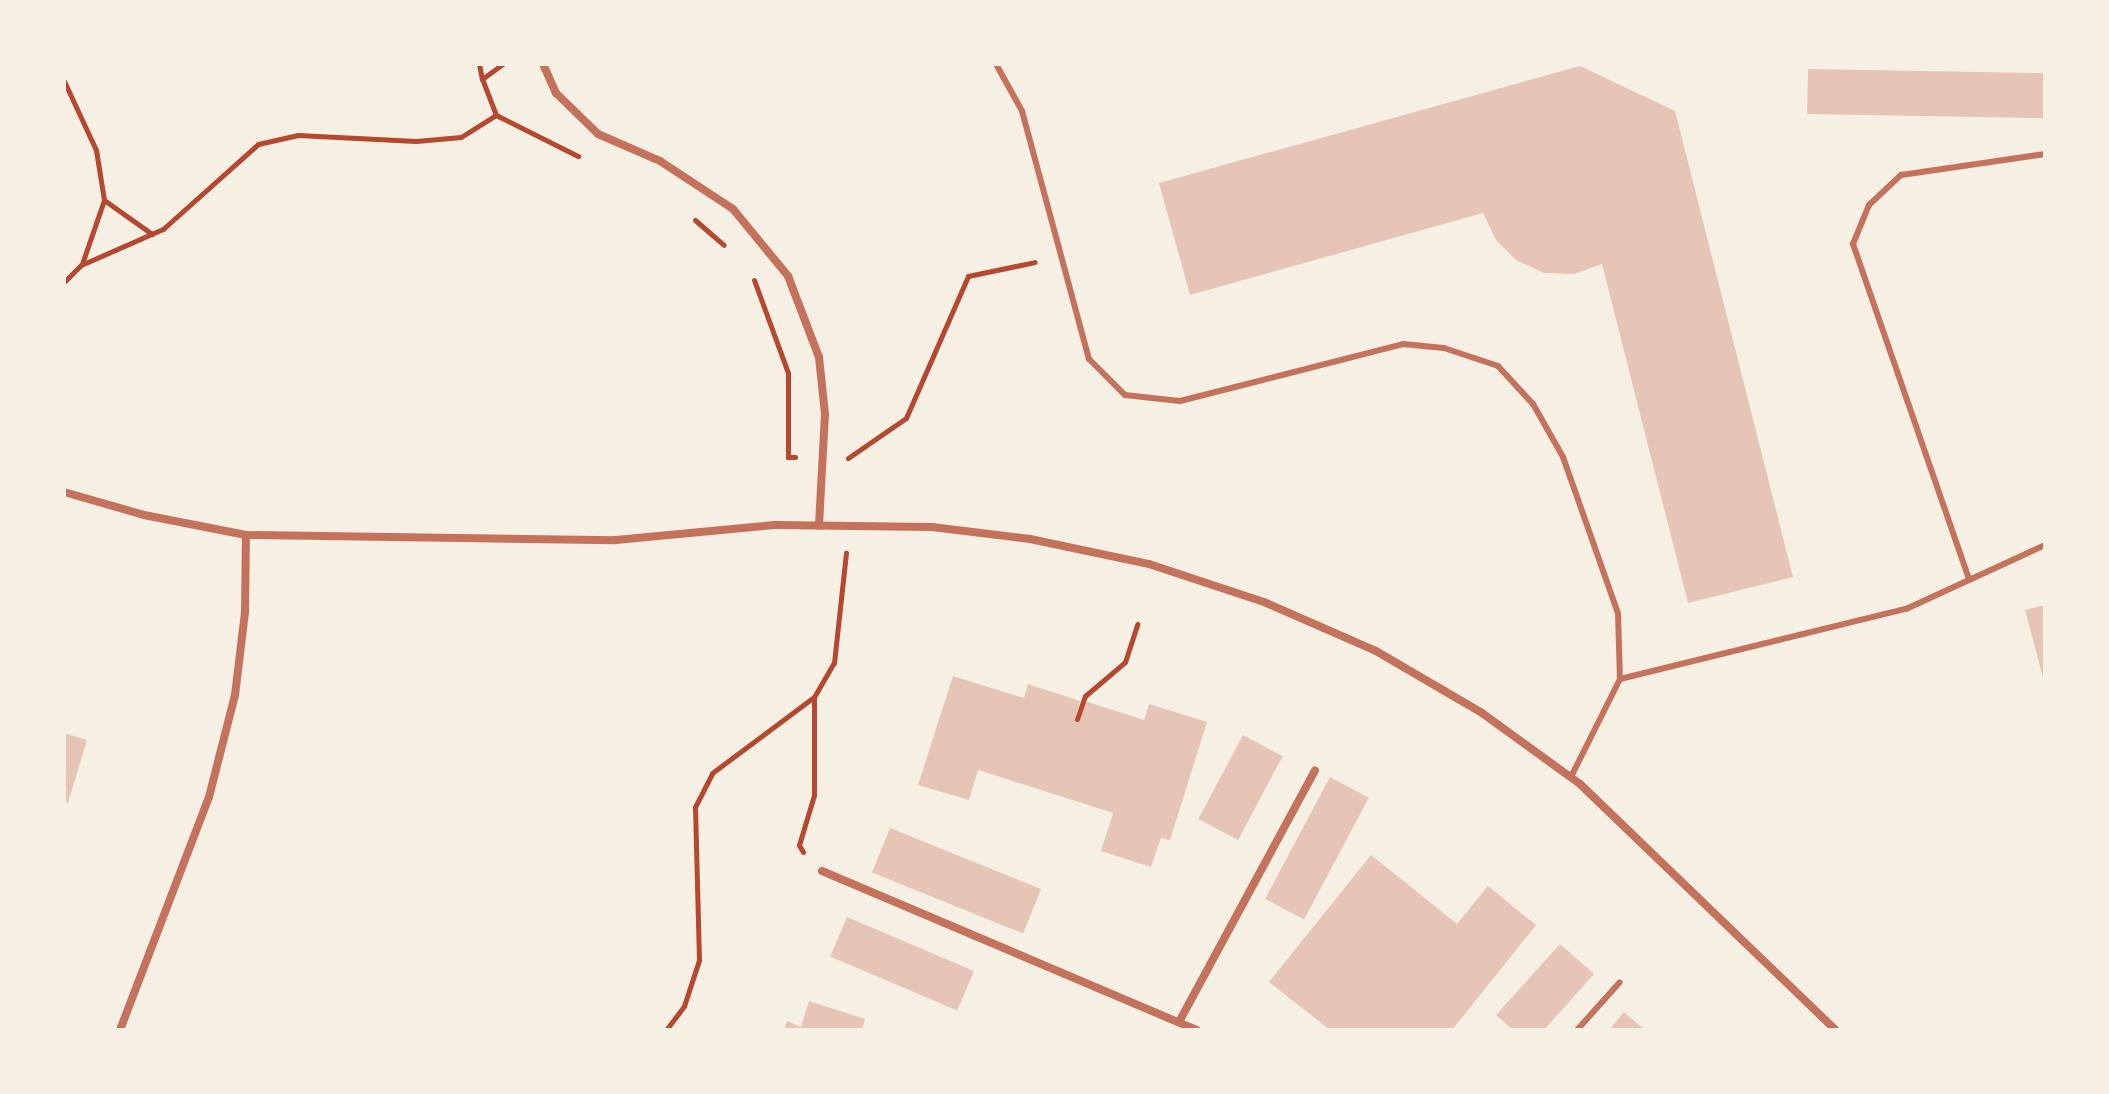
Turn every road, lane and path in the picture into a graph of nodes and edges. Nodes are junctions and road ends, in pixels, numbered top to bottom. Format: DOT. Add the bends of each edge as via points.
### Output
graph roads {
  1 [pos="479,64"];
  2 [pos="503,64"];
  3 [pos="543,64"];
  4 [pos="996,64"];
  5 [pos="482,79"];
  6 [pos="64,81"];
  7 [pos="2045,154"];
  8 [pos="104,200"];
  9 [pos="152,235"];
  10 [pos="1062,259"];
  11 [pos="81,265"];
  12 [pos="64,282"];
  13 [pos="847,459"];
  14 [pos="64,492"];
  15 [pos="819,526"];
  16 [pos="246,535"];
  17 [pos="2045,545"];
  18 [pos="1969,579"];
  19 [pos="1137,624"];
  20 [pos="1620,679"];
  21 [pos="814,697"];
  22 [pos="1077,719"];
  23 [pos="1315,770"];
  24 [pos="1571,777"];
  25 [pos="822,871"];
  26 [pos="1620,982"];
  27 [pos="1179,1022"];
  28 [pos="120,1030"];
  29 [pos="1197,1030"];
  30 [pos="1577,1030"];
  31 [pos="1836,1030"];
  1 -- 5 [label="path"];
  2 -- 5 [label="path"];
  3 -- 15 [label="street" via="556,93 598,134 660,161 733,209 788,276 819,357 825,414"];
  4 -- 10 [label="lane" via="1022,111"];
  5 -- 9 [label="path" via="496,115 461,137 416,141 298,135 258,144 211,181 190,208"];
  6 -- 8 [label="path" via="96,150"];
  7 -- 18 [label="lane" via="1901,175 1869,205 1853,244"];
  8 -- 9 [label="path"];
  8 -- 11 [label="path"];
  9 -- 11 [label="path"];
  10 -- 13 [label="path" via="968,276 906,418"];
  10 -- 20 [label="lane" via="1089,359 1125,395 1180,401 1403,344 1444,348 1498,366 1533,404 1563,457 1618,613"];
  11 -- 12 [label="path"];
  14 -- 16 [label="street"];
  15 -- 16 [label="street" via="616,540"];
  15 -- 24 [label="street" via="932,527 1030,539 1149,564 1264,602 1376,651 1482,713"];
  16 -- 28 [label="street" via="245,612 235,695 209,797"];
  17 -- 18 [label="lane"];
  18 -- 20 [label="lane" via="1906,609"];
  19 -- 22 [label="path" via="1125,662 1085,696"];
  20 -- 24 [label="lane"];
  21 -- 25 [label="path" via="814,795 799,845"];
  23 -- 27 [label="street"];
  24 -- 31 [label="street"];
  25 -- 27 [label="street"];
  26 -- 30 [label="lane"];
  27 -- 29 [label="street"];
}
